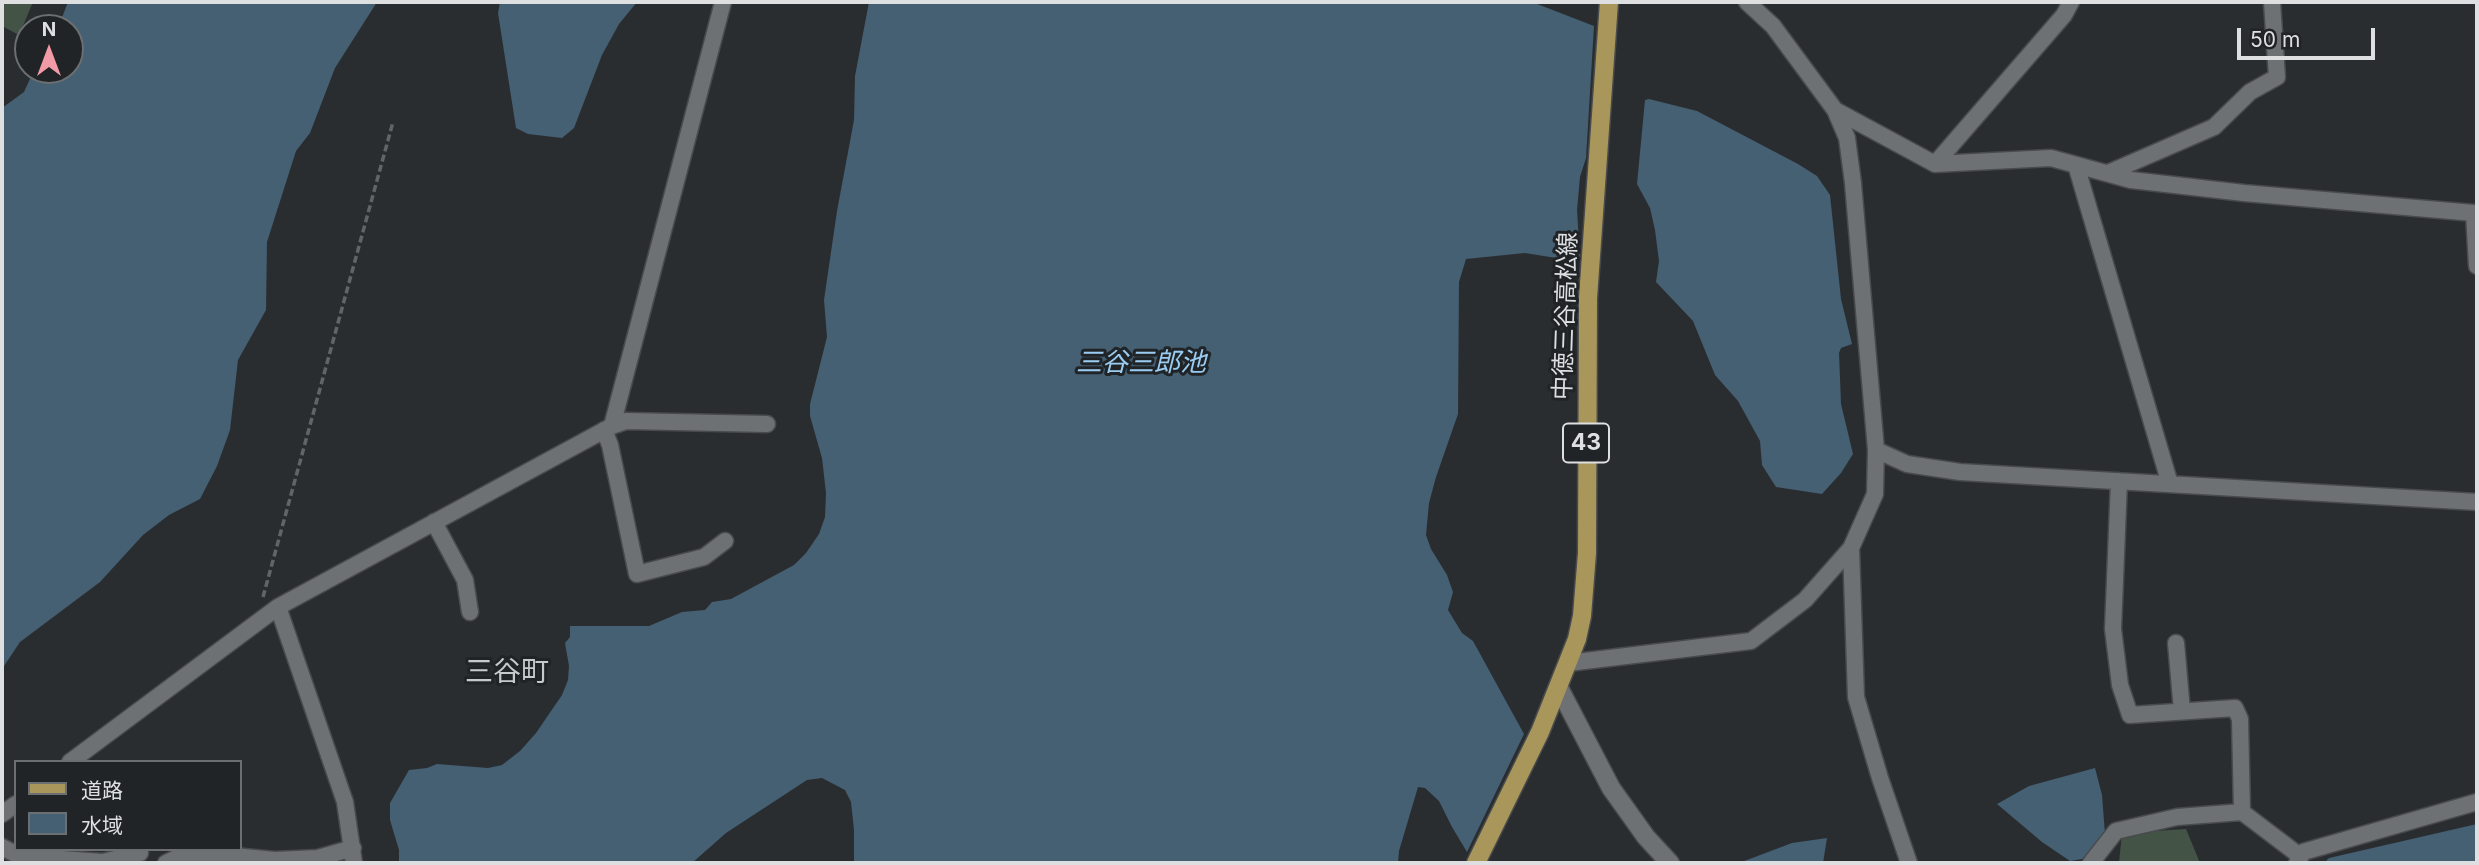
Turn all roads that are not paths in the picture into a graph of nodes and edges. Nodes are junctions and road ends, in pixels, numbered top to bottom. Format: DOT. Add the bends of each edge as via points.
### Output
graph roads {
  1 [pos="723,2"];
  2 [pos="1609,2"];
  3 [pos="1747,2"];
  4 [pos="2071,2"];
  5 [pos="2272,2"];
  6 [pos="1835,110"];
  7 [pos="1935,164"];
  8 [pos="2076,165"];
  9 [pos="2108,173"];
  10 [pos="2476,210"];
  11 [pos="2477,266"];
  12 [pos="767,424"];
  13 [pos="608,428"];
  14 [pos="1876,450"];
  15 [pos="2119,481"];
  16 [pos="2170,484"];
  17 [pos="2477,502"];
  18 [pos="434,522"];
  19 [pos="725,541"];
  20 [pos="1851,548"];
  21 [pos="278,607"];
  22 [pos="470,612"];
  23 [pos="2176,643"];
  24 [pos="1568,663"];
  25 [pos="1559,688"];
  26 [pos="2182,711"];
  27 [pos="73,760"];
  28 [pos="2477,802"];
  29 [pos="2242,812"];
  30 [pos="2,847"];
  31 [pos="140,853"];
  32 [pos="354,855"];
  33 [pos="2299,860"];
  34 [pos="166,863"];
  35 [pos="1476,863"];
  36 [pos="1670,863"];
  37 [pos="1909,863"];
  38 [pos="2091,863"];
  1 -- 13 [label="street"];
  2 -- 24 [label="main road, 中徳三谷高松線 / 43" via="1588,298 1585,588"];
  3 -- 6 [label="street" via="1773,26"];
  4 -- 7 [label="street"];
  5 -- 9 [label="street" via="2277,77 2250,92 2214,127"];
  6 -- 7 [label="street"];
  6 -- 14 [label="street" via="1847,138 1853,183"];
  7 -- 8 [label="street" via="2051,158"];
  8 -- 9 [label="street"];
  8 -- 16 [label="street"];
  9 -- 10 [label="street" via="2131,180 2244,193"];
  10 -- 11 [label="street"];
  12 -- 13 [label="street" via="626,421"];
  13 -- 18 [label="street"];
  13 -- 19 [label="street" via="637,574 704,557"];
  14 -- 15 [label="street" via="1907,464 1960,472"];
  14 -- 20 [label="street" via="1875,494"];
  15 -- 16 [label="street"];
  15 -- 26 [label="street" via="2113,629 2120,685 2130,715"];
  16 -- 17 [label="street"];
  18 -- 21 [label="street"];
  18 -- 22 [label="street" via="465,580"];
  20 -- 24 [label="street" via="1805,600 1751,641"];
  20 -- 37 [label="street" via="1856,697"];
  21 -- 27 [label="street"];
  21 -- 32 [label="street" via="345,802"];
  23 -- 26 [label="street"];
  24 -- 25 [label="main road, 中徳三谷高松線 / 43"];
  25 -- 35 [label="main road, 中徳三谷高松線 / 43"];
  25 -- 36 [label="street" via="1611,788"];
  26 -- 29 [label="street" via="2235,708 2240,719"];
  28 -- 33 [label="street" via="2303,852"];
  29 -- 33 [label="street"];
  29 -- 38 [label="street" via="2177,817 2116,831"];
  30 -- 31 [label="street" via="19,856 103,862"];
  32 -- 34 [label="street" via="275,860 202,853"];
}
